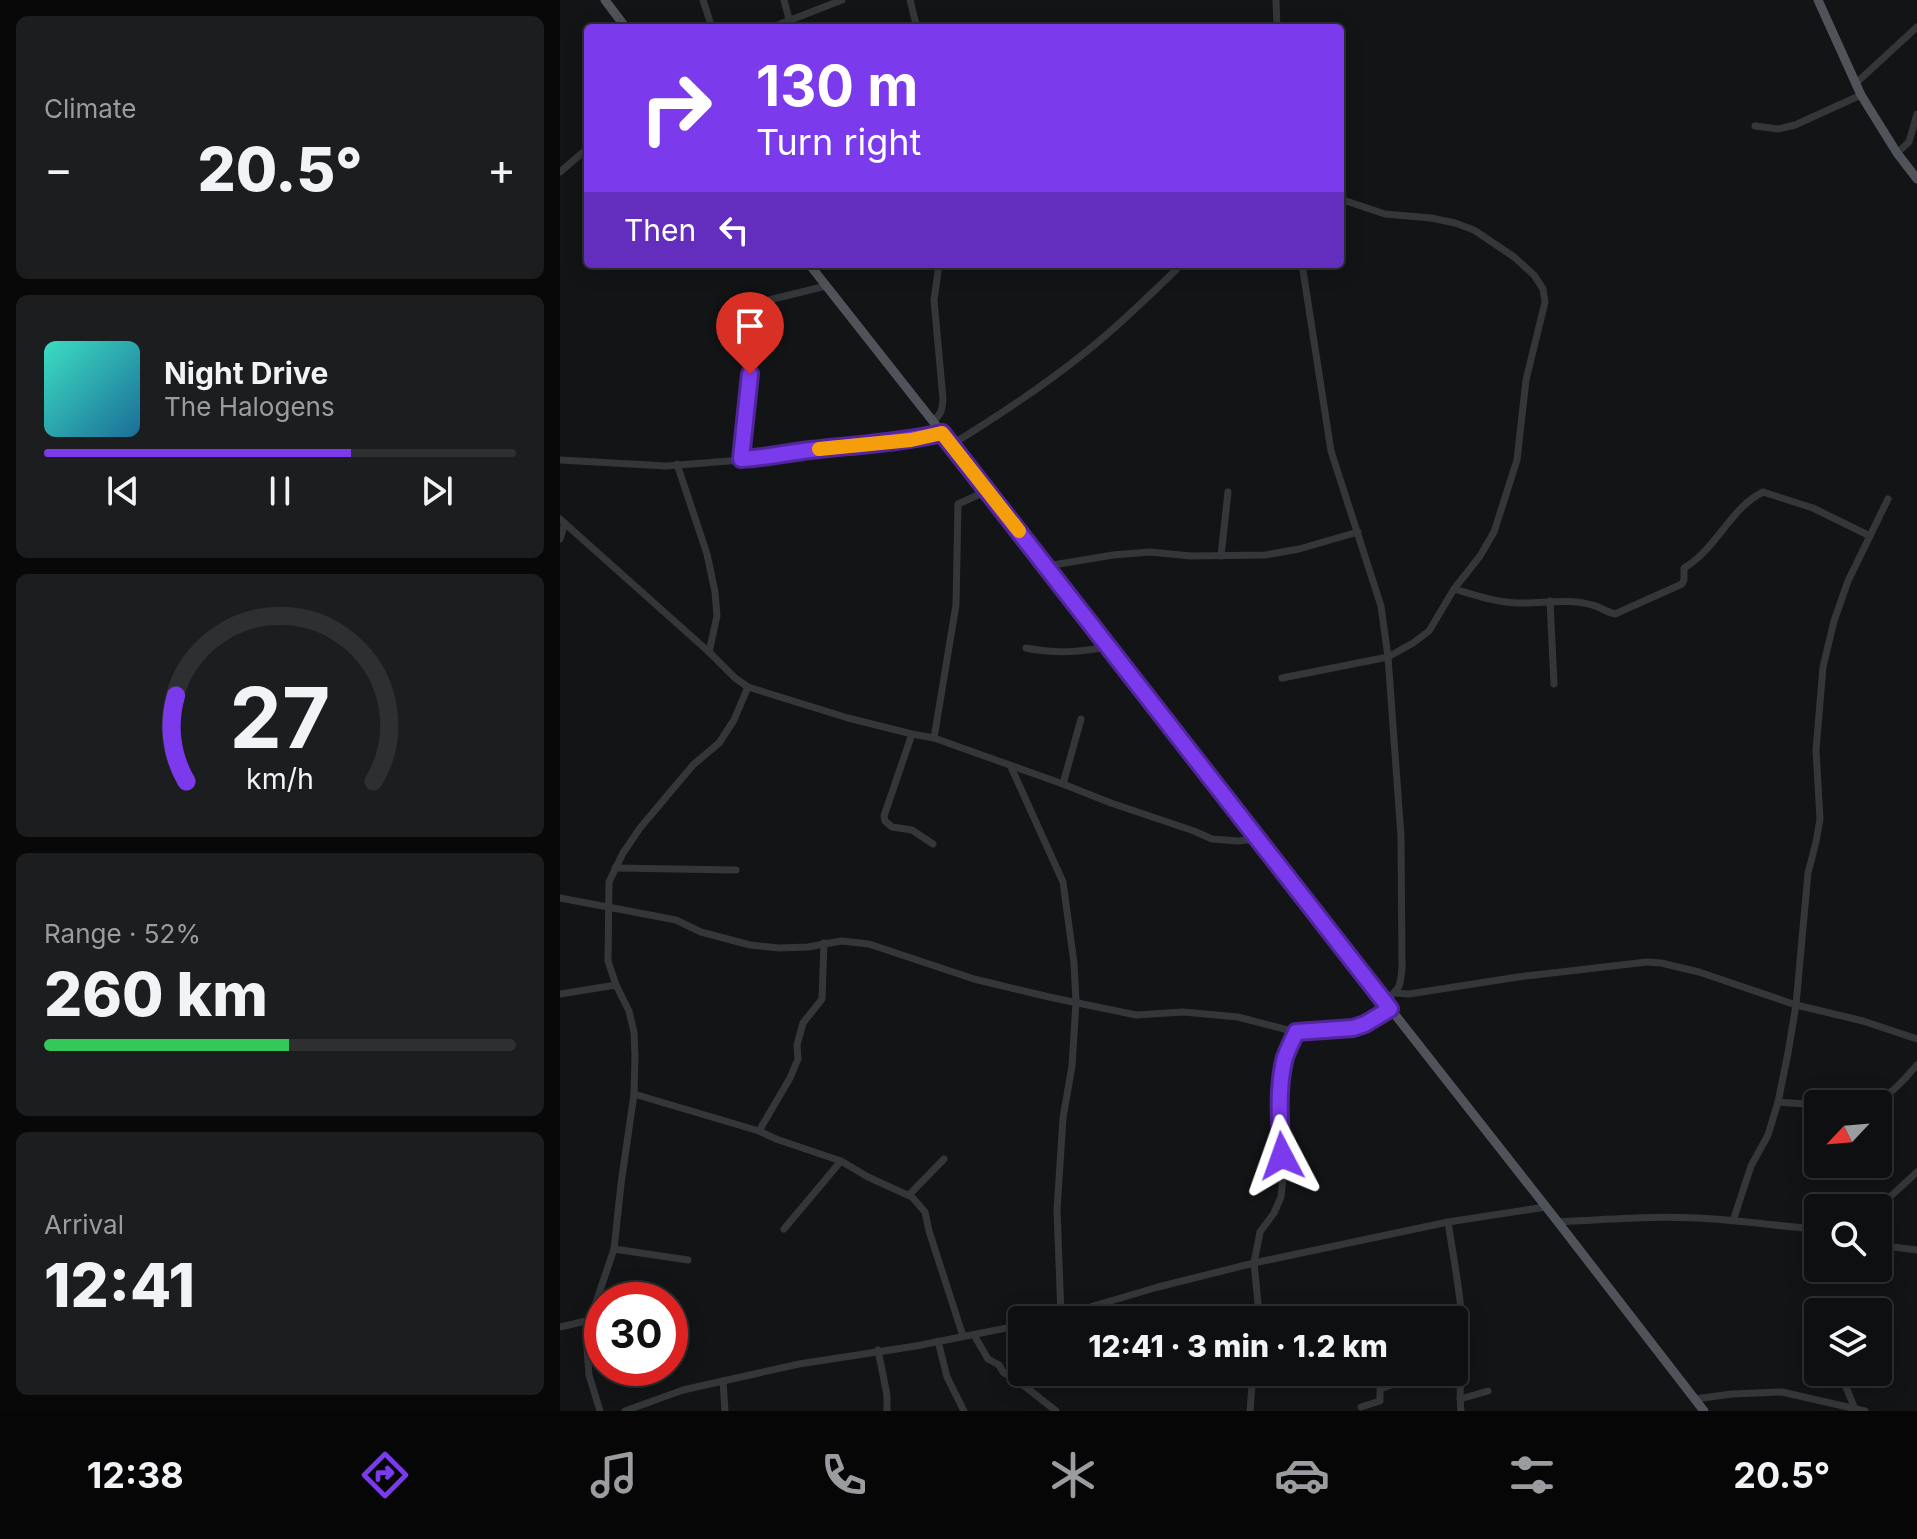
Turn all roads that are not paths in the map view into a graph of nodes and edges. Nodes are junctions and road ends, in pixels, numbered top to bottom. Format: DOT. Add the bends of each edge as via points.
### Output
graph roads {
  1 [pos="605,0"];
  2 [pos="703,0"];
  3 [pos="784,0"];
  4 [pos="842,0"];
  5 [pos="910,0"];
  6 [pos="1276,0"];
  7 [pos="1818,0"];
  8 [pos="831,2"];
  9 [pos="789,19"];
  10 [pos="623,24"];
  11 [pos="711,24"];
  12 [pos="778,24"];
  13 [pos="916,24"];
  14 [pos="1277,24"];
  15 [pos="1917,27"];
  16 [pos="1855,84"];
  17 [pos="1861,95"];
  18 [pos="1917,114"];
  19 [pos="1755,126"];
  20 [pos="584,151"];
  21 [pos="1897,153"];
  22 [pos="560,172"];
  23 [pos="1917,179"];
  24 [pos="1344,200"];
  25 [pos="812,268"];
  26 [pos="938,268"];
  27 [pos="1178,268"];
  28 [pos="1303,268"];
  29 [pos="826,286"];
  30 [pos="933,421"];
  31 [pos="942,433"];
  32 [pos="951,445"];
  33 [pos="741,459"];
  34 [pos="560,460"];
  35 [pos="677,464"];
  36 [pos="987,491"];
  37 [pos="1228,492"];
  38 [pos="1888,499"];
  39 [pos="563,521"];
  40 [pos="1358,532"];
  41 [pos="1870,536"];
  42 [pos="560,539"];
  43 [pos="1221,556"];
  44 [pos="1047,566"];
  45 [pos="1454,589"];
  46 [pos="1550,601"];
  47 [pos="1109,647"];
  48 [pos="1026,648"];
  49 [pos="709,652"];
  50 [pos="1388,657"];
  51 [pos="1282,678"];
  52 [pos="1554,684"];
  53 [pos="748,687"];
  54 [pos="1081,719"];
  55 [pos="912,734"];
  56 [pos="934,738"];
  57 [pos="1011,767"];
  58 [pos="1063,784"];
  59 [pos="1257,839"];
  60 [pos="933,844"];
  61 [pos="615,868"];
  62 [pos="736,870"];
  63 [pos="560,898"];
  64 [pos="608,907"];
  65 [pos="824,943"];
  66 [pos="616,985"];
  67 [pos="1395,993"];
  68 [pos="560,994"];
  69 [pos="1076,1002"];
  70 [pos="1387,1005"];
  71 [pos="1796,1005"];
  72 [pos="1296,1032"];
  73 [pos="1917,1039"];
  74 [pos="1917,1065"];
  75 [pos="1892,1092"];
  76 [pos="634,1094"];
  77 [pos="1778,1102"];
  78 [pos="1804,1104"];
  79 [pos="759,1131"];
  80 [pos="944,1159"];
  81 [pos="841,1161"];
  82 [pos="1917,1172"];
  83 [pos="909,1195"];
  84 [pos="1892,1195"];
  85 [pos="1546,1207"];
  86 [pos="1733,1221"];
  87 [pos="1448,1222"];
  88 [pos="1558,1222"];
  89 [pos="784,1229"];
  90 [pos="1804,1229"];
  91 [pos="1892,1247"];
  92 [pos="614,1249"];
  93 [pos="1917,1250"];
  94 [pos="688,1260"];
  95 [pos="1254,1263"];
  96 [pos="603,1282"];
  97 [pos="1061,1306"];
  98 [pos="1092,1306"];
  99 [pos="1258,1306"];
  100 [pos="1460,1306"];
  101 [pos="584,1321"];
  102 [pos="560,1327"];
  103 [pos="1008,1328"];
  104 [pos="974,1335"];
  105 [pos="963,1336"];
  106 [pos="938,1341"];
  107 [pos="878,1350"];
  108 [pos="723,1381"];
  109 [pos="592,1386"];
  110 [pos="1252,1386"];
  111 [pos="1388,1386"];
  112 [pos="1459,1386"];
  113 [pos="1846,1386"];
  114 [pos="1488,1391"];
  115 [pos="1460,1399"];
  116 [pos="1695,1399"];
  117 [pos="1361,1407"];
  118 [pos="1855,1409"];
  119 [pos="600,1411"];
  120 [pos="625,1411"];
  121 [pos="725,1411"];
  122 [pos="887,1411"];
  123 [pos="964,1411"];
  124 [pos="1056,1411"];
  125 [pos="1250,1411"];
  126 [pos="1461,1411"];
  127 [pos="1704,1411"];
  128 [pos="1865,1411"];
  1 -- 10 [label="main road"];
  2 -- 11 [label="street"];
  3 -- 9 [label="street"];
  4 -- 8 [label="street"];
  5 -- 13 [label="street"];
  6 -- 14 [label="street"];
  7 -- 16 [label="main road"];
  8 -- 9 [label="street"];
  9 -- 12 [label="street"];
  15 -- 16 [label="street"];
  16 -- 17 [label="main road"];
  17 -- 19 [label="street" via="1795,125"];
  17 -- 21 [label="main road"];
  18 -- 21 [label="street" via="1909,142"];
  20 -- 22 [label="street"];
  21 -- 23 [label="main road"];
  24 -- 45 [label="street" via="1385,214 1431,218 1474,230 1514,257 1543,289 1514,473 1494,532"];
  25 -- 29 [label="main road"];
  26 -- 30 [label="street" via="934,300 943,399 942,411"];
  27 -- 32 [label="street" via="1086,353"];
  28 -- 40 [label="street" via="1331,451"];
  29 -- 30 [label="main road"];
  29 -- 33 [label="street" via="760,303 753,315"];
  30 -- 31 [label="main road"];
  31 -- 32 [label="main road"];
  31 -- 33 [label="street"];
  32 -- 36 [label="main road"];
  33 -- 35 [label="street"];
  34 -- 35 [label="street"];
  35 -- 49 [label="street" via="715,592 717,616"];
  36 -- 44 [label="main road"];
  36 -- 56 [label="street" via="958,504 956,605"];
  37 -- 43 [label="street"];
  38 -- 41 [label="street"];
  39 -- 42 [label="street"];
  39 -- 49 [label="street"];
  40 -- 43 [label="street" via="1265,555"];
  40 -- 50 [label="street" via="1381,606"];
  41 -- 46 [label="street" via="1813,508 1763,492 1684,568 1682,584 1615,614 1595,605"];
  41 -- 71 [label="street" via="1848,581 1823,667 1816,750 1820,819 1808,873"];
  43 -- 44 [label="street" via="1150,552"];
  44 -- 47 [label="main road"];
  45 -- 46 [label="street" via="1502,602"];
  45 -- 50 [label="street" via="1429,631"];
  46 -- 52 [label="street"];
  47 -- 48 [label="street" via="1072,653"];
  47 -- 59 [label="main road"];
  49 -- 53 [label="street"];
  50 -- 51 [label="street"];
  50 -- 67 [label="street" via="1401,836 1402,967"];
  53 -- 55 [label="street"];
  53 -- 61 [label="street" via="719,743 663,800"];
  54 -- 58 [label="street"];
  55 -- 56 [label="street"];
  55 -- 60 [label="street" via="884,816 892,827 912,830"];
  56 -- 57 [label="street"];
  57 -- 58 [label="street"];
  57 -- 69 [label="street" via="1063,882"];
  58 -- 59 [label="street" via="1212,839"];
  59 -- 70 [label="main road"];
  61 -- 62 [label="street"];
  61 -- 64 [label="street"];
  63 -- 64 [label="street"];
  64 -- 65 [label="street" via="676,920 750,945"];
  64 -- 66 [label="street" via="608,961"];
  65 -- 69 [label="street" via="869,944 974,979"];
  65 -- 79 [label="street" via="822,999 803,1023 798,1059"];
  66 -- 68 [label="street"];
  66 -- 76 [label="street" via="634,1032"];
  67 -- 70 [label="street"];
  67 -- 71 [label="street" via="1647,962 1699,972"];
  69 -- 72 [label="street" via="1136,1015 1238,1017"];
  69 -- 97 [label="street" via="1057,1210"];
  70 -- 72 [label="street" via="1353,1028"];
  70 -- 85 [label="main road"];
  71 -- 73 [label="street"];
  71 -- 77 [label="street"];
  72 -- 95 [label="street" via="1284,1060 1279,1111 1281,1197 1260,1232"];
  74 -- 75 [label="street"];
  76 -- 79 [label="street"];
  76 -- 92 [label="street"];
  77 -- 78 [label="street"];
  77 -- 86 [label="street"];
  79 -- 81 [label="street"];
  80 -- 83 [label="street"];
  81 -- 83 [label="street"];
  81 -- 89 [label="street"];
  82 -- 84 [label="street"];
  83 -- 105 [label="street" via="925,1212"];
  85 -- 87 [label="street"];
  85 -- 88 [label="main road"];
  86 -- 88 [label="street" via="1656,1217"];
  86 -- 90 [label="street"];
  87 -- 95 [label="street"];
  87 -- 100 [label="street"];
  88 -- 116 [label="main road"];
  91 -- 93 [label="street"];
  92 -- 94 [label="street"];
  92 -- 96 [label="street"];
  95 -- 98 [label="street"];
  95 -- 99 [label="street"];
  101 -- 102 [label="street"];
  103 -- 104 [label="street"];
  104 -- 105 [label="street"];
  104 -- 124 [label="street" via="988,1359"];
  105 -- 106 [label="street"];
  106 -- 107 [label="street"];
  106 -- 123 [label="street" via="947,1377"];
  107 -- 108 [label="street"];
  107 -- 122 [label="street"];
  108 -- 120 [label="street"];
  108 -- 121 [label="street"];
  109 -- 119 [label="street"];
  110 -- 125 [label="street"];
  111 -- 117 [label="street" via="1380,1389 1380,1401"];
  112 -- 115 [label="street"];
  113 -- 118 [label="street"];
  114 -- 115 [label="street"];
  115 -- 126 [label="street"];
  116 -- 118 [label="street" via="1782,1392"];
  116 -- 127 [label="main road"];
  118 -- 128 [label="street"];
}
